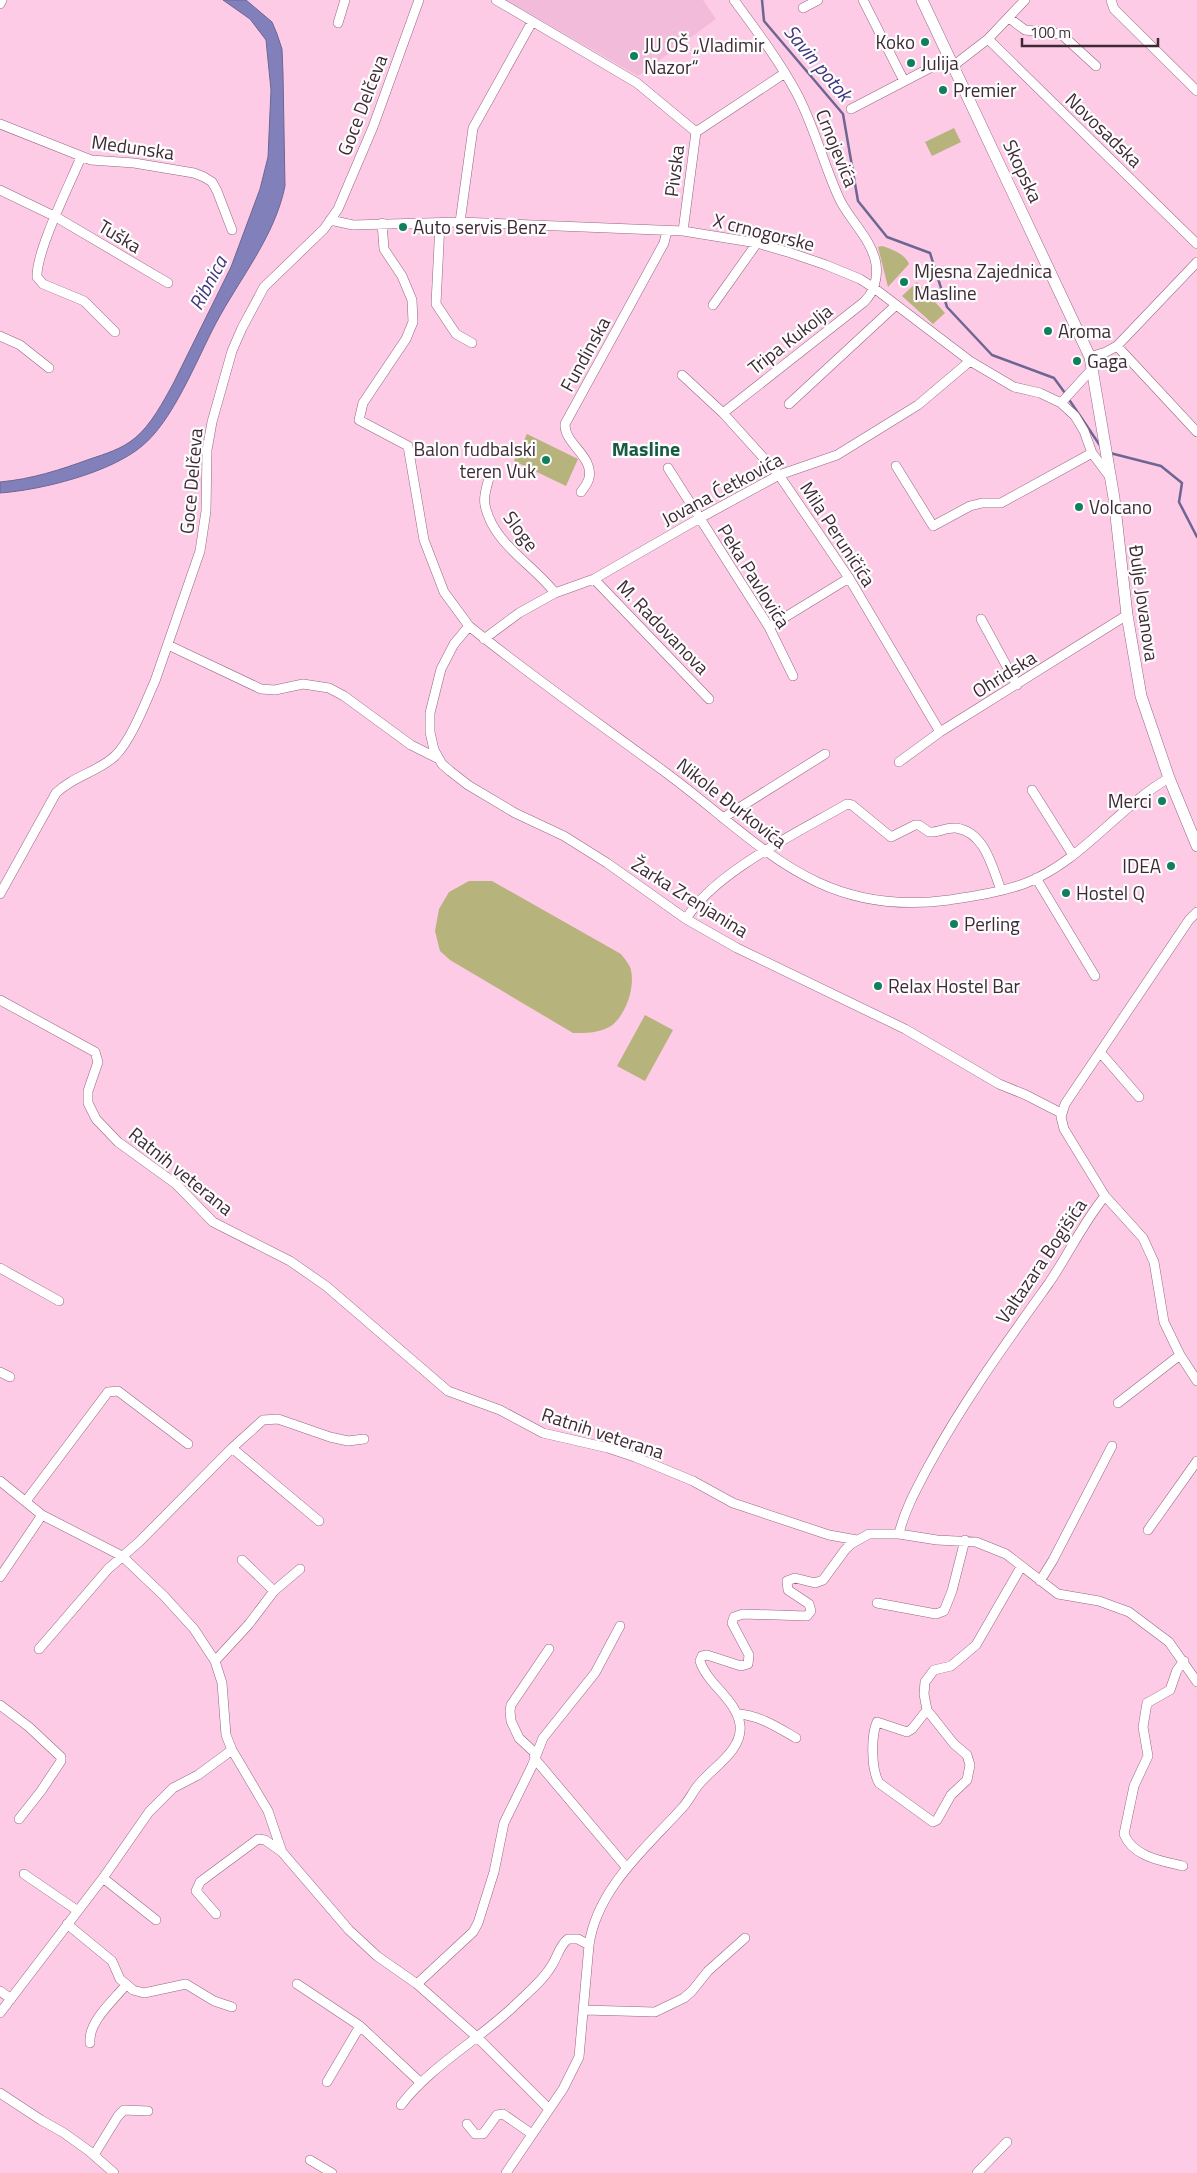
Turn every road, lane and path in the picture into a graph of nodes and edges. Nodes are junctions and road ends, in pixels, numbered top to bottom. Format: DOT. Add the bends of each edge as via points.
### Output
graph roads {
  1 [pos="2,0"];
  2 [pos="345,0"];
  3 [pos="419,0"];
  4 [pos="496,0"];
  5 [pos="734,0"];
  6 [pos="818,0"];
  7 [pos="863,0"];
  8 [pos="922,0"];
  9 [pos="1025,0"];
  10 [pos="1111,0"];
  11 [pos="0,4"];
  12 [pos="803,8"];
  13 [pos="1008,18"];
  14 [pos="532,22"];
  15 [pos="338,23"];
  16 [pos="988,39"];
  17 [pos="951,62"];
  18 [pos="1096,66"];
  19 [pos="785,73"];
  20 [pos="904,81"];
  21 [pos="1197,91"];
  22 [pos="851,109"];
  23 [pos="0,124"];
  24 [pos="696,132"];
  25 [pos="81,157"];
  26 [pos="0,190"];
  27 [pos="56,217"];
  28 [pos="330,220"];
  29 [pos="460,222"];
  30 [pos="440,223"];
  31 [pos="382,224"];
  32 [pos="232,230"];
  33 [pos="666,231"];
  34 [pos="683,231"];
  35 [pos="757,243"];
  36 [pos="1197,244"];
  37 [pos="1197,262"];
  38 [pos="168,283"];
  39 [pos="874,288"];
  40 [pos="712,306"];
  41 [pos="895,306"];
  42 [pos="115,332"];
  43 [pos="0,336"];
  44 [pos="472,343"];
  45 [pos="1117,346"];
  46 [pos="970,361"];
  47 [pos="1091,363"];
  48 [pos="49,368"];
  49 [pos="682,375"];
  50 [pos="1063,401"];
  51 [pos="789,404"];
  52 [pos="723,413"];
  53 [pos="1197,432"];
  54 [pos="1092,453"];
  55 [pos="896,466"];
  56 [pos="668,468"];
  57 [pos="779,475"];
  58 [pos="1110,477"];
  59 [pos="489,478"];
  60 [pos="581,492"];
  61 [pos="700,518"];
  62 [pos="849,578"];
  63 [pos="594,579"];
  64 [pos="555,593"];
  65 [pos="1127,615"];
  66 [pos="981,619"];
  67 [pos="468,626"];
  68 [pos="769,627"];
  69 [pos="484,639"];
  70 [pos="168,645"];
  71 [pos="794,676"];
  72 [pos="1017,685"];
  73 [pos="709,698"];
  74 [pos="940,732"];
  75 [pos="825,754"];
  76 [pos="437,758"];
  77 [pos="899,762"];
  78 [pos="1170,778"];
  79 [pos="1032,790"];
  80 [pos="723,818"];
  81 [pos="1197,846"];
  82 [pos="765,852"];
  83 [pos="1073,855"];
  84 [pos="1036,878"];
  85 [pos="1001,890"];
  86 [pos="0,894"];
  87 [pos="1197,912"];
  88 [pos="686,919"];
  89 [pos="1095,976"];
  90 [pos="0,1000"];
  91 [pos="1100,1052"];
  92 [pos="1139,1097"];
  93 [pos="1061,1113"];
  94 [pos="1104,1196"];
  95 [pos="0,1268"];
  96 [pos="59,1301"];
  97 [pos="1180,1355"];
  98 [pos="0,1372"];
  99 [pos="10,1377"];
  100 [pos="1197,1381"];
  101 [pos="1118,1403"];
  102 [pos="364,1439"];
  103 [pos="188,1444"];
  104 [pos="1112,1446"];
  105 [pos="232,1448"];
  106 [pos="1197,1461"];
  107 [pos="0,1481"];
  108 [pos="26,1501"];
  109 [pos="42,1515"];
  110 [pos="319,1520"];
  111 [pos="1148,1530"];
  112 [pos="900,1534"];
  113 [pos="857,1540"];
  114 [pos="965,1540"];
  115 [pos="122,1556"];
  116 [pos="242,1560"];
  117 [pos="1021,1567"];
  118 [pos="300,1569"];
  119 [pos="0,1577"];
  120 [pos="1040,1581"];
  121 [pos="274,1591"];
  122 [pos="877,1603"];
  123 [pos="620,1626"];
  124 [pos="39,1649"];
  125 [pos="549,1649"];
  126 [pos="215,1661"];
  127 [pos="1184,1661"];
  128 [pos="1197,1682"];
  129 [pos="0,1705"];
  130 [pos="927,1710"];
  131 [pos="737,1714"];
  132 [pos="796,1738"];
  133 [pos="232,1750"];
  134 [pos="535,1759"];
  135 [pos="20,1819"];
  136 [pos="282,1852"];
  137 [pos="1183,1866"];
  138 [pos="627,1868"];
  139 [pos="24,1874"];
  140 [pos="103,1878"];
  141 [pos="78,1911"];
  142 [pos="216,1914"];
  143 [pos="156,1920"];
  144 [pos="67,1924"];
  145 [pos="745,1938"];
  146 [pos="589,1945"];
  147 [pos="297,1984"];
  148 [pos="417,1984"];
  149 [pos="125,1986"];
  150 [pos="0,1991"];
  151 [pos="11,1999"];
  152 [pos="232,2007"];
  153 [pos="584,2010"];
  154 [pos="0,2012"];
  155 [pos="360,2026"];
  156 [pos="478,2038"];
  157 [pos="90,2044"];
  158 [pos="327,2082"];
  159 [pos="420,2082"];
  160 [pos="0,2094"];
  161 [pos="401,2105"];
  162 [pos="548,2109"];
  163 [pos="148,2111"];
  164 [pos="467,2124"];
  165 [pos="532,2134"];
  166 [pos="1007,2142"];
  167 [pos="94,2155"];
  168 [pos="310,2160"];
  169 [pos="114,2173"];
  170 [pos="332,2173"];
  171 [pos="506,2173"];
  172 [pos="977,2173"];
  1 -- 11 [label="street"];
  2 -- 15 [label="street"];
  3 -- 28 [label="street, Goce Delčeva" via="373,127 344,196"];
  4 -- 14 [label="street"];
  5 -- 19 [label="street, Crnojevića"];
  6 -- 12 [label="street"];
  7 -- 20 [label="street"];
  8 -- 17 [label="street, Skopska"];
  9 -- 13 [label="street"];
  10 -- 21 [label="street" via="1114,9"];
  13 -- 16 [label="street"];
  13 -- 18 [label="street" via="1025,30 1061,34"];
  14 -- 24 [label="street" via="637,83"];
  14 -- 29 [label="street" via="473,128"];
  16 -- 17 [label="street"];
  16 -- 36 [label="street, Novosadska"];
  17 -- 20 [label="street"];
  17 -- 47 [label="street, Skopska"];
  19 -- 24 [label="street, Pivska"];
  19 -- 39 [label="street, Crnojevića" via="810,122 839,198 873,254 876,268"];
  20 -- 22 [label="street"];
  23 -- 25 [label="street, Medunska"];
  24 -- 34 [label="street, Pivska"];
  25 -- 27 [label="street"];
  25 -- 32 [label="street, Medunska" via="204,177 217,191"];
  26 -- 27 [label="street, Tuška"];
  27 -- 38 [label="street, Tuška"];
  27 -- 42 [label="street" via="36,269 36,277 44,284 84,301"];
  28 -- 31 [label="street, X crnogorske" via="353,225"];
  28 -- 70 [label="street, Goce Delčeva" via="264,287 232,351 212,422 200,551"];
  29 -- 30 [label="street, X crnogorske"];
  29 -- 33 [label="street, X crnogorske"];
  30 -- 31 [label="street, X crnogorske"];
  30 -- 44 [label="street" via="436,304 456,334"];
  31 -- 67 [label="street, Nikole Đurkovića" via="384,249 402,276 412,300 413,322 406,339 363,403 359,420 408,446 424,540 444,592"];
  33 -- 34 [label="street, X crnogorske"];
  33 -- 60 [label="street, Fundinska" via="664,243 565,424 566,431 588,465 589,479"];
  34 -- 35 [label="street, X crnogorske"];
  35 -- 39 [label="street, X crnogorske" via="826,265"];
  35 -- 40 [label="street"];
  37 -- 45 [label="street"];
  39 -- 41 [label="street, X crnogorske"];
  39 -- 52 [label="street, Tripa Kukolja" via="864,302"];
  41 -- 46 [label="street, X crnogorske"];
  41 -- 51 [label="street"];
  43 -- 48 [label="street" via="20,345"];
  45 -- 47 [label="street"];
  45 -- 53 [label="street"];
  46 -- 50 [label="street, X crnogorske" via="1014,387"];
  46 -- 57 [label="street, Jovana Ćetkovića" via="918,405 837,454"];
  47 -- 50 [label="street"];
  47 -- 58 [label="street, Đulje Jovanova"];
  49 -- 52 [label="street, Mila Peruničića"];
  50 -- 54 [label="street, X crnogorske" via="1075,416"];
  52 -- 57 [label="street, Mila Peruničića"];
  54 -- 55 [label="street" via="1001,503 970,506 933,526"];
  54 -- 58 [label="street, X crnogorske"];
  56 -- 61 [label="street, Peka Pavlovića"];
  57 -- 61 [label="street, Jovana Ćetkovića"];
  57 -- 62 [label="street, Mila Peruničića"];
  58 -- 65 [label="street, Đulje Jovanova"];
  59 -- 64 [label="street, Sloge" via="485,504 499,534"];
  61 -- 63 [label="street, Jovana Ćetkovića"];
  61 -- 68 [label="street, Peka Pavlovića"];
  62 -- 68 [label="street"];
  62 -- 74 [label="street, Mila Peruničića"];
  63 -- 64 [label="street, Jovana Ćetkovića"];
  63 -- 73 [label="street, M. Radovanova"];
  64 -- 69 [label="street, Jovana Ćetkovića" via="518,613"];
  65 -- 72 [label="street, Ohridska"];
  65 -- 78 [label="street, Đulje Jovanova" via="1141,696"];
  66 -- 72 [label="street"];
  67 -- 69 [label="street, Nikole Đurkovića"];
  67 -- 76 [label="street" via="447,654 434,693 429,721"];
  68 -- 71 [label="street, Peka Pavlovića"];
  69 -- 80 [label="street, Nikole Đurkovića" via="678,781"];
  70 -- 76 [label="street, Žarka Zrenjanina" via="261,689 311,684 336,691 411,745"];
  70 -- 86 [label="street, Goce Delčeva" via="146,702 126,741 115,756 70,781 56,793"];
  72 -- 74 [label="street, Ohridska"];
  74 -- 77 [label="street, Ohridska"];
  75 -- 80 [label="street"];
  76 -- 88 [label="street, Žarka Zrenjanina" via="468,785 515,814 564,836"];
  78 -- 81 [label="street, Đulje Jovanova"];
  78 -- 83 [label="street, Nikole Đurkovića" via="1150,790"];
  79 -- 83 [label="street"];
  80 -- 82 [label="street, Nikole Đurkovića"];
  82 -- 85 [label="street, Nikole Đurkovića" via="830,888 885,902 922,903"];
  82 -- 85 [label="street" via="847,804 891,837 915,824 929,832 947,828 966,831 977,837"];
  82 -- 88 [label="street" via="711,888"];
  83 -- 84 [label="street, Nikole Đurkovića"];
  84 -- 85 [label="street, Nikole Đurkovića"];
  84 -- 89 [label="street"];
  87 -- 91 [label="street"];
  88 -- 93 [label="street, Žarka Zrenjanina" via="737,948 905,1030 999,1084"];
  90 -- 113 [label="street, Ratnih veterana" via="94,1052 98,1062 88,1091 88,1103 98,1122 118,1142 176,1184 213,1222 290,1261 326,1286 448,1391 500,1410 543,1433 635,1457 693,1481 733,1504 829,1535"];
  91 -- 92 [label="street"];
  91 -- 93 [label="street"];
  93 -- 94 [label="street, Valtazara Bogišića" via="1064,1129"];
  94 -- 97 [label="street" via="1143,1238 1154,1262 1164,1322"];
  94 -- 112 [label="street, Valtazara Bogišića" via="1049,1282 989,1365 937,1450 905,1514"];
  95 -- 96 [label="street"];
  97 -- 100 [label="street"];
  97 -- 101 [label="street"];
  98 -- 99 [label="street"];
  102 -- 105 [label="street" via="348,1441 330,1437 271,1418 264,1420"];
  103 -- 108 [label="street" via="118,1391 108,1392"];
  104 -- 120 [label="street"];
  105 -- 110 [label="street"];
  105 -- 115 [label="street"];
  106 -- 111 [label="street"];
  107 -- 108 [label="street"];
  108 -- 109 [label="street"];
  109 -- 115 [label="street"];
  109 -- 119 [label="street"];
  112 -- 113 [label="street, Ratnih veterana" via="869,1534"];
  112 -- 114 [label="street, Ratnih veterana" via="937,1540"];
  113 -- 131 [label="street" via="845,1550 823,1580 815,1583 795,1578 787,1581 788,1590 809,1604 811,1612 807,1616 743,1614 734,1617 733,1626 750,1657 746,1665 707,1654 701,1658 701,1664"];
  114 -- 117 [label="street, Ratnih veterana" via="1006,1554"];
  114 -- 122 [label="street" via="944,1611 936,1614"];
  115 -- 124 [label="street"];
  115 -- 126 [label="street" via="179,1613"];
  116 -- 121 [label="street"];
  117 -- 120 [label="street, Ratnih veterana"];
  117 -- 130 [label="street" via="976,1645 951,1666 934,1670 928,1676 924,1694"];
  118 -- 121 [label="street"];
  120 -- 127 [label="street, Ratnih veterana" via="1058,1594 1099,1601 1128,1612 1169,1642"];
  121 -- 126 [label="street"];
  123 -- 134 [label="street" via="595,1673 543,1738"];
  125 -- 134 [label="street" via="510,1711 519,1738 534,1752"];
  126 -- 133 [label="street" via="222,1684 226,1735"];
  127 -- 128 [label="street, Ratnih veterana"];
  127 -- 137 [label="street" via="1170,1690 1147,1703 1143,1727 1148,1756 1134,1786 1124,1834 1138,1851 1154,1860"];
  129 -- 135 [label="street" via="61,1757"];
  130 -- 130 [label="street" via="967,1755 970,1765 967,1780 951,1795 937,1820 932,1822 879,1783 872,1736 877,1722 907,1732"];
  131 -- 132 [label="street" via="764,1720"];
  131 -- 138 [label="street" via="740,1732 735,1746"];
  133 -- 136 [label="street" via="268,1811"];
  133 -- 140 [label="street" via="198,1775 173,1788 148,1812"];
  134 -- 138 [label="street"];
  134 -- 148 [label="street" via="504,1823 494,1872 478,1923 473,1932"];
  136 -- 142 [label="street" via="258,1839 200,1882 196,1891"];
  136 -- 148 [label="street" via="349,1930 377,1956"];
  138 -- 146 [label="street" via="594,1920"];
  139 -- 141 [label="street"];
  140 -- 141 [label="street"];
  140 -- 143 [label="street"];
  141 -- 144 [label="street"];
  144 -- 149 [label="street" via="112,1961"];
  144 -- 151 [label="street"];
  145 -- 153 [label="street" via="708,1971 692,1991 664,2009 655,2012"];
  146 -- 153 [label="street"];
  146 -- 156 [label="street" via="578,1939 568,1939 539,1981"];
  147 -- 155 [label="street"];
  148 -- 156 [label="street"];
  149 -- 152 [label="street" via="144,1993 186,1984 214,2001"];
  149 -- 157 [label="street" via="90,2031"];
  150 -- 151 [label="street"];
  151 -- 154 [label="street"];
  153 -- 162 [label="street" via="579,2056 563,2089"];
  155 -- 158 [label="street"];
  155 -- 159 [label="street"];
  156 -- 159 [label="street"];
  156 -- 162 [label="street"];
  159 -- 161 [label="street"];
  160 -- 167 [label="street" via="59,2129"];
  162 -- 165 [label="street"];
  163 -- 167 [label="street" via="124,2110"];
  164 -- 165 [label="street" via="475,2134 483,2134 497,2115 503,2114"];
  165 -- 171 [label="street"];
  166 -- 172 [label="street"];
  167 -- 169 [label="street"];
  168 -- 170 [label="street"];
}
